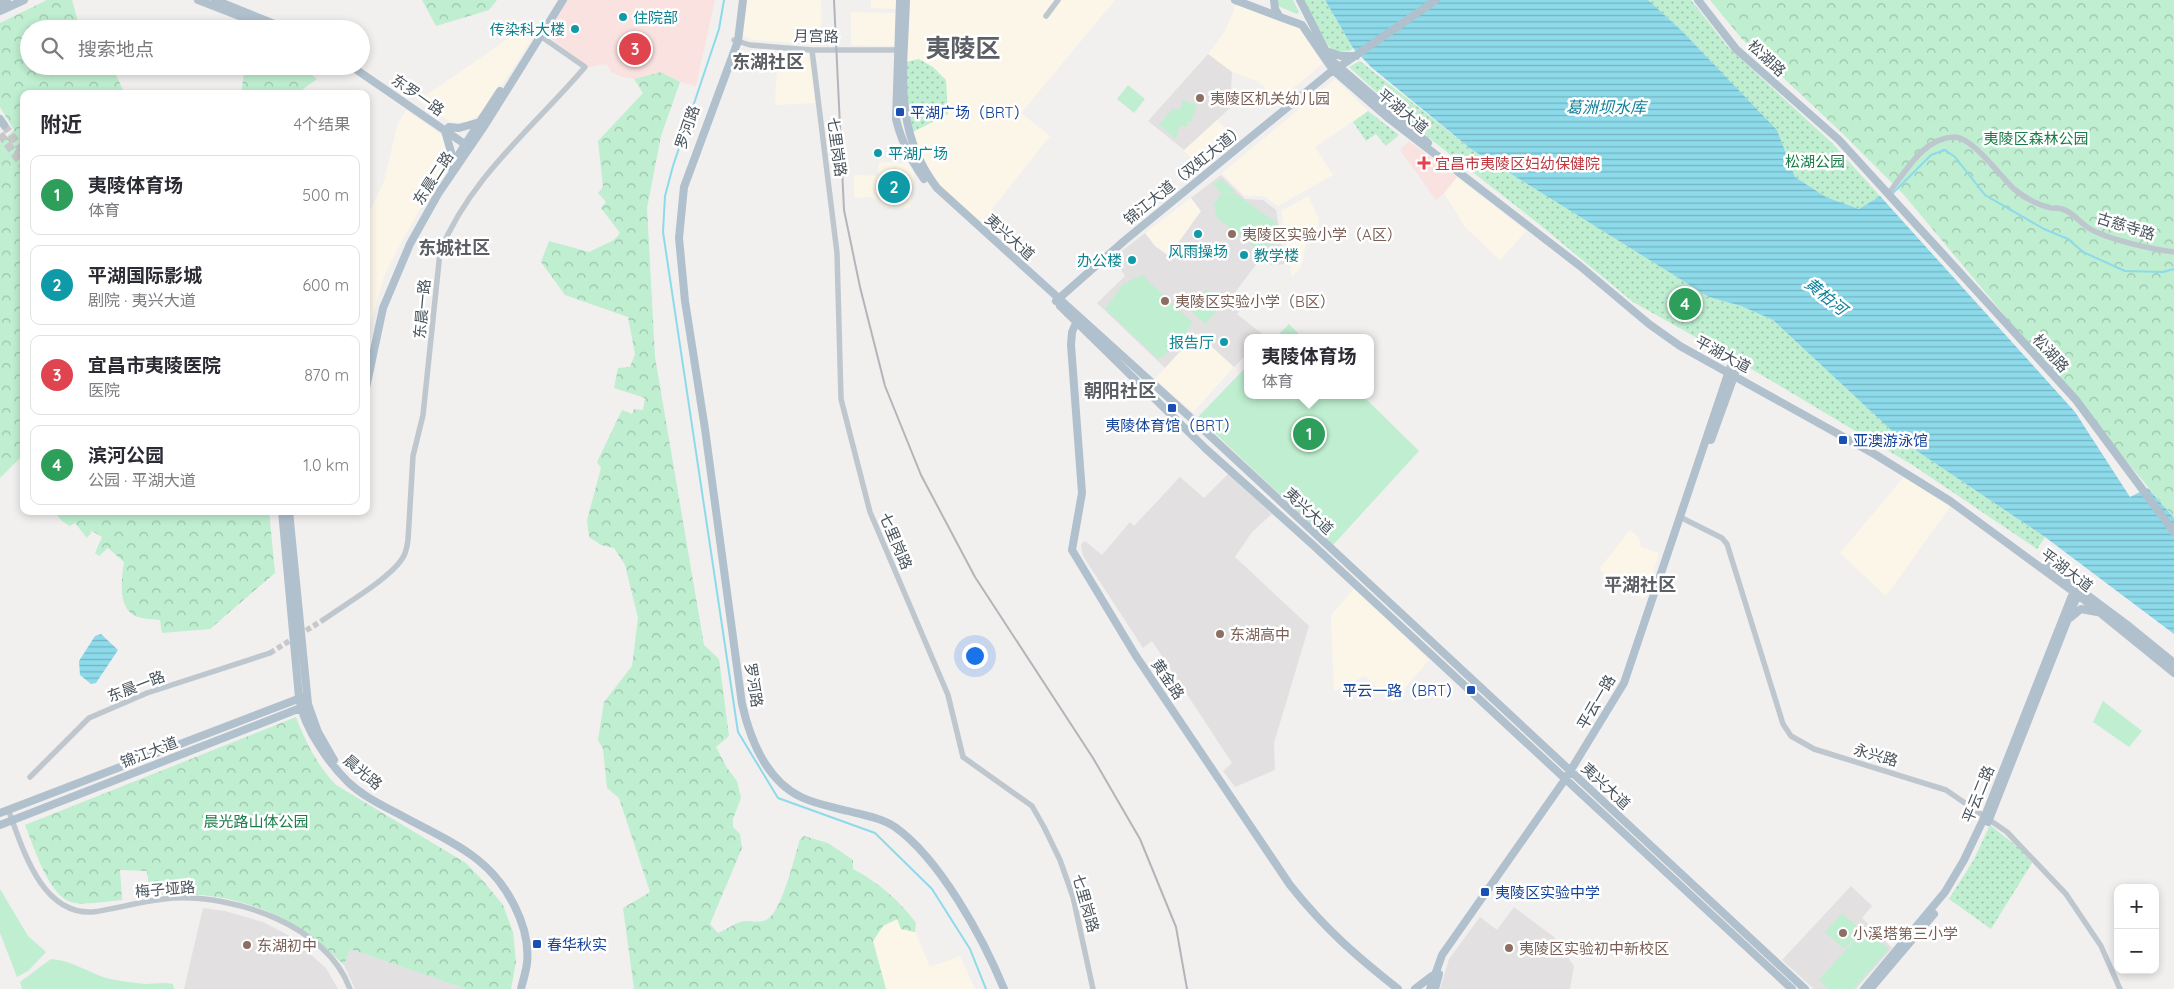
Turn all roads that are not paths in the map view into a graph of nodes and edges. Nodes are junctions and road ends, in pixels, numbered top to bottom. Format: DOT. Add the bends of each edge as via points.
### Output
graph roads {
  1 [pos="7,0"];
  2 [pos="24,0"];
  3 [pos="198,0"];
  4 [pos="215,0"];
  5 [pos="557,0"];
  6 [pos="563,0"];
  7 [pos="738,0"];
  8 [pos="743,0"];
  9 [pos="900,0"];
  10 [pos="906,0"];
  11 [pos="1058,0"];
  12 [pos="1235,0"];
  13 [pos="1274,0"];
  14 [pos="1300,0"];
  15 [pos="1436,0"];
  16 [pos="1698,0"];
  17 [pos="0,4"];
  18 [pos="0,11"];
  19 [pos="1046,16"];
  20 [pos="1280,16"];
  21 [pos="250,20"];
  22 [pos="265,20"];
  23 [pos="540,35"];
  24 [pos="736,40"];
  25 [pos="812,50"];
  26 [pos="898,50"];
  27 [pos="1326,51"];
  28 [pos="1356,56"];
  29 [pos="1336,69"];
  30 [pos="370,73"];
  31 [pos="365,75"];
  32 [pos="480,122"];
  33 [pos="447,129"];
  34 [pos="469,144"];
  35 [pos="450,167"];
  36 [pos="1888,194"];
  37 [pos="2174,252"];
  38 [pos="1057,300"];
  39 [pos="1076,323"];
  40 [pos="370,348"];
  41 [pos="370,369"];
  42 [pos="1732,371"];
  43 [pos="282,515"];
  44 [pos="289,515"];
  45 [pos="294,515"];
  46 [pos="1682,518"];
  47 [pos="2174,532"];
  48 [pos="290,539"];
  49 [pos="2077,590"];
  50 [pos="2102,614"];
  51 [pos="323,620"];
  52 [pos="2067,621"];
  53 [pos="270,653"];
  54 [pos="2174,664"];
  55 [pos="2174,673"];
  56 [pos="303,697"];
  57 [pos="308,704"];
  58 [pos="300,708"];
  59 [pos="30,777"];
  60 [pos="1569,777"];
  61 [pos="4,811"];
  62 [pos="1988,818"];
  63 [pos="12,820"];
  64 [pos="0,825"];
  65 [pos="1434,974"];
  66 [pos="1396,987"];
  67 [pos="350,989"];
  68 [pos="521,989"];
  69 [pos="526,989"];
  70 [pos="1004,989"];
  71 [pos="1092,989"];
  72 [pos="1404,989"];
  73 [pos="1415,989"];
  74 [pos="1430,989"];
  75 [pos="1435,989"];
  76 [pos="1792,989"];
  77 [pos="1805,989"];
  78 [pos="1864,989"];
  79 [pos="1871,989"];
  80 [pos="2120,989"];
  1 -- 17 [label="main road"];
  2 -- 18 [label="main road"];
  3 -- 21 [label="main road"];
  4 -- 22 [label="main road"];
  5 -- 23 [label="main road, 东晨二路"];
  6 -- 23 [label="main road, 东晨二路"];
  7 -- 24 [label="main road, 罗河路"];
  8 -- 24 [label="main road, 罗河路"];
  9 -- 26 [label="main road, 夷兴大道"];
  10 -- 38 [label="main road, 夷兴大道" via="904,111 908,135 920,164 937,188"];
  11 -- 19 [label="street"];
  12 -- 20 [label="main road, 平湖大道"];
  13 -- 20 [label="main road"];
  14 -- 27 [label="main road, 平湖大道"];
  15 -- 28 [label="main road, 锦江大道（双虹大道）"];
  16 -- 36 [label="main road, 松湖路" via="1736,48 1839,140"];
  20 -- 29 [label="main road, 平湖大道" via="1304,28 1325,62"];
  23 -- 32 [label="main road, 东晨二路"];
  23 -- 34 [label="main road, 东晨二路"];
  23 -- 51 [label="street, 东晨一路" via="585,67 558,100 489,171 456,220 440,252 424,415 413,456 405,553 385,576"];
  24 -- 25 [label="street, 月宫路" via="750,45"];
  24 -- 70 [label="main road, 罗河路" via="680,187 675,239 682,264 742,704 749,732 766,765 786,788 802,798 876,818 893,825 906,836 925,856 982,940"];
  25 -- 26 [label="street, 月宫路"];
  25 -- 71 [label="street, 七里岗路" via="837,253 841,399 862,487 948,695 963,757 1032,806 1060,860 1073,897"];
  26 -- 38 [label="main road, 夷兴大道" via="896,119 915,166 934,191"];
  27 -- 28 [label="main road"];
  27 -- 29 [label="main road, 平湖大道"];
  28 -- 29 [label="main road, 锦江大道（双虹大道）"];
  29 -- 38 [label="main road, 锦江大道（双虹大道）" via="1124,241"];
  29 -- 42 [label="main road, 平湖大道" via="1408,134 1557,248 1649,324 1680,346"];
  30 -- 33 [label="main road, 东罗一路"];
  31 -- 33 [label="main road, 东罗一路"];
  32 -- 33 [label="main road"];
  32 -- 34 [label="main road, 东晨二路"];
  33 -- 34 [label="main road, 东罗一路"];
  33 -- 35 [label="main road"];
  34 -- 35 [label="main road, 东晨二路"];
  34 -- 41 [label="main road, 东晨二路" via="434,200 395,276 383,308"];
  35 -- 40 [label="main road, 东晨二路" via="410,235 392,274"];
  36 -- 37 [label="street, 古慈寺路" via="1924,148 1956,137 1969,142 2015,190 2030,201 2063,209 2087,227 2114,238"];
  36 -- 47 [label="main road, 松湖路" via="2076,400"];
  38 -- 39 [label="main road, 夷兴大道"];
  38 -- 60 [label="main road, 夷兴大道" via="1191,418"];
  39 -- 60 [label="main road, 夷兴大道" via="1206,449"];
  39 -- 66 [label="main road, 黄金路" via="1071,345 1082,493 1072,550 1136,656 1290,885 1316,918 1348,950"];
  42 -- 46 [label="main road, 平云一路"];
  42 -- 49 [label="main road, 平湖大道" via="1950,501"];
  43 -- 56 [label="main road, 晨光路"];
  44 -- 48 [label="main road, 晨光路"];
  45 -- 48 [label="main road"];
  46 -- 60 [label="main road, 平云一路" via="1624,683"];
  46 -- 62 [label="street, 永兴路" via="1722,538 1727,544 1783,724 1791,736 1814,749 1946,790"];
  48 -- 56 [label="main road, 晨光路"];
  49 -- 50 [label="main road, 平湖大道"];
  49 -- 52 [label="main road, 平云二路"];
  49 -- 54 [label="main road, 平湖大道" via="2130,626"];
  49 -- 62 [label="main road, 平云二路"];
  50 -- 52 [label="main road" via="2081,609"];
  50 -- 55 [label="main road, 平湖大道"];
  52 -- 62 [label="main road, 平云二路"];
  53 -- 59 [label="street, 东晨一路" via="147,693 89,718"];
  56 -- 57 [label="main road, 晨光路"];
  56 -- 58 [label="main road, 晨光路"];
  56 -- 61 [label="main road, 锦江大道"];
  57 -- 58 [label="main road, 锦江大道"];
  57 -- 69 [label="main road, 晨光路" via="318,732 334,760 353,781 378,799 465,846 499,876 524,917 531,963"];
  58 -- 63 [label="main road, 锦江大道"];
  58 -- 68 [label="main road, 晨光路" via="312,736 349,783 376,802 465,851 495,878 520,918 525,938 527,962"];
  60 -- 65 [label="main road, 平云一路" via="1442,956"];
  60 -- 75 [label="main road, 平云一路" via="1446,957"];
  60 -- 76 [label="main road, 夷兴大道"];
  60 -- 77 [label="main road, 夷兴大道"];
  61 -- 63 [label="street, 梅子垭路"];
  62 -- 78 [label="main road, 平云二路" via="1944,892"];
  62 -- 79 [label="main road, 平云二路" via="1948,895"];
  62 -- 80 [label="street, 永兴路" via="2022,846 2066,894 2101,946"];
  63 -- 64 [label="main road, 锦江大道"];
  63 -- 67 [label="street, 梅子垭路" via="42,886 64,907 84,913 157,899 198,898 254,910 288,925 319,945 338,964"];
  65 -- 73 [label="main road"];
  65 -- 74 [label="main road, 平云一路"];
  66 -- 72 [label="main road"];
}
